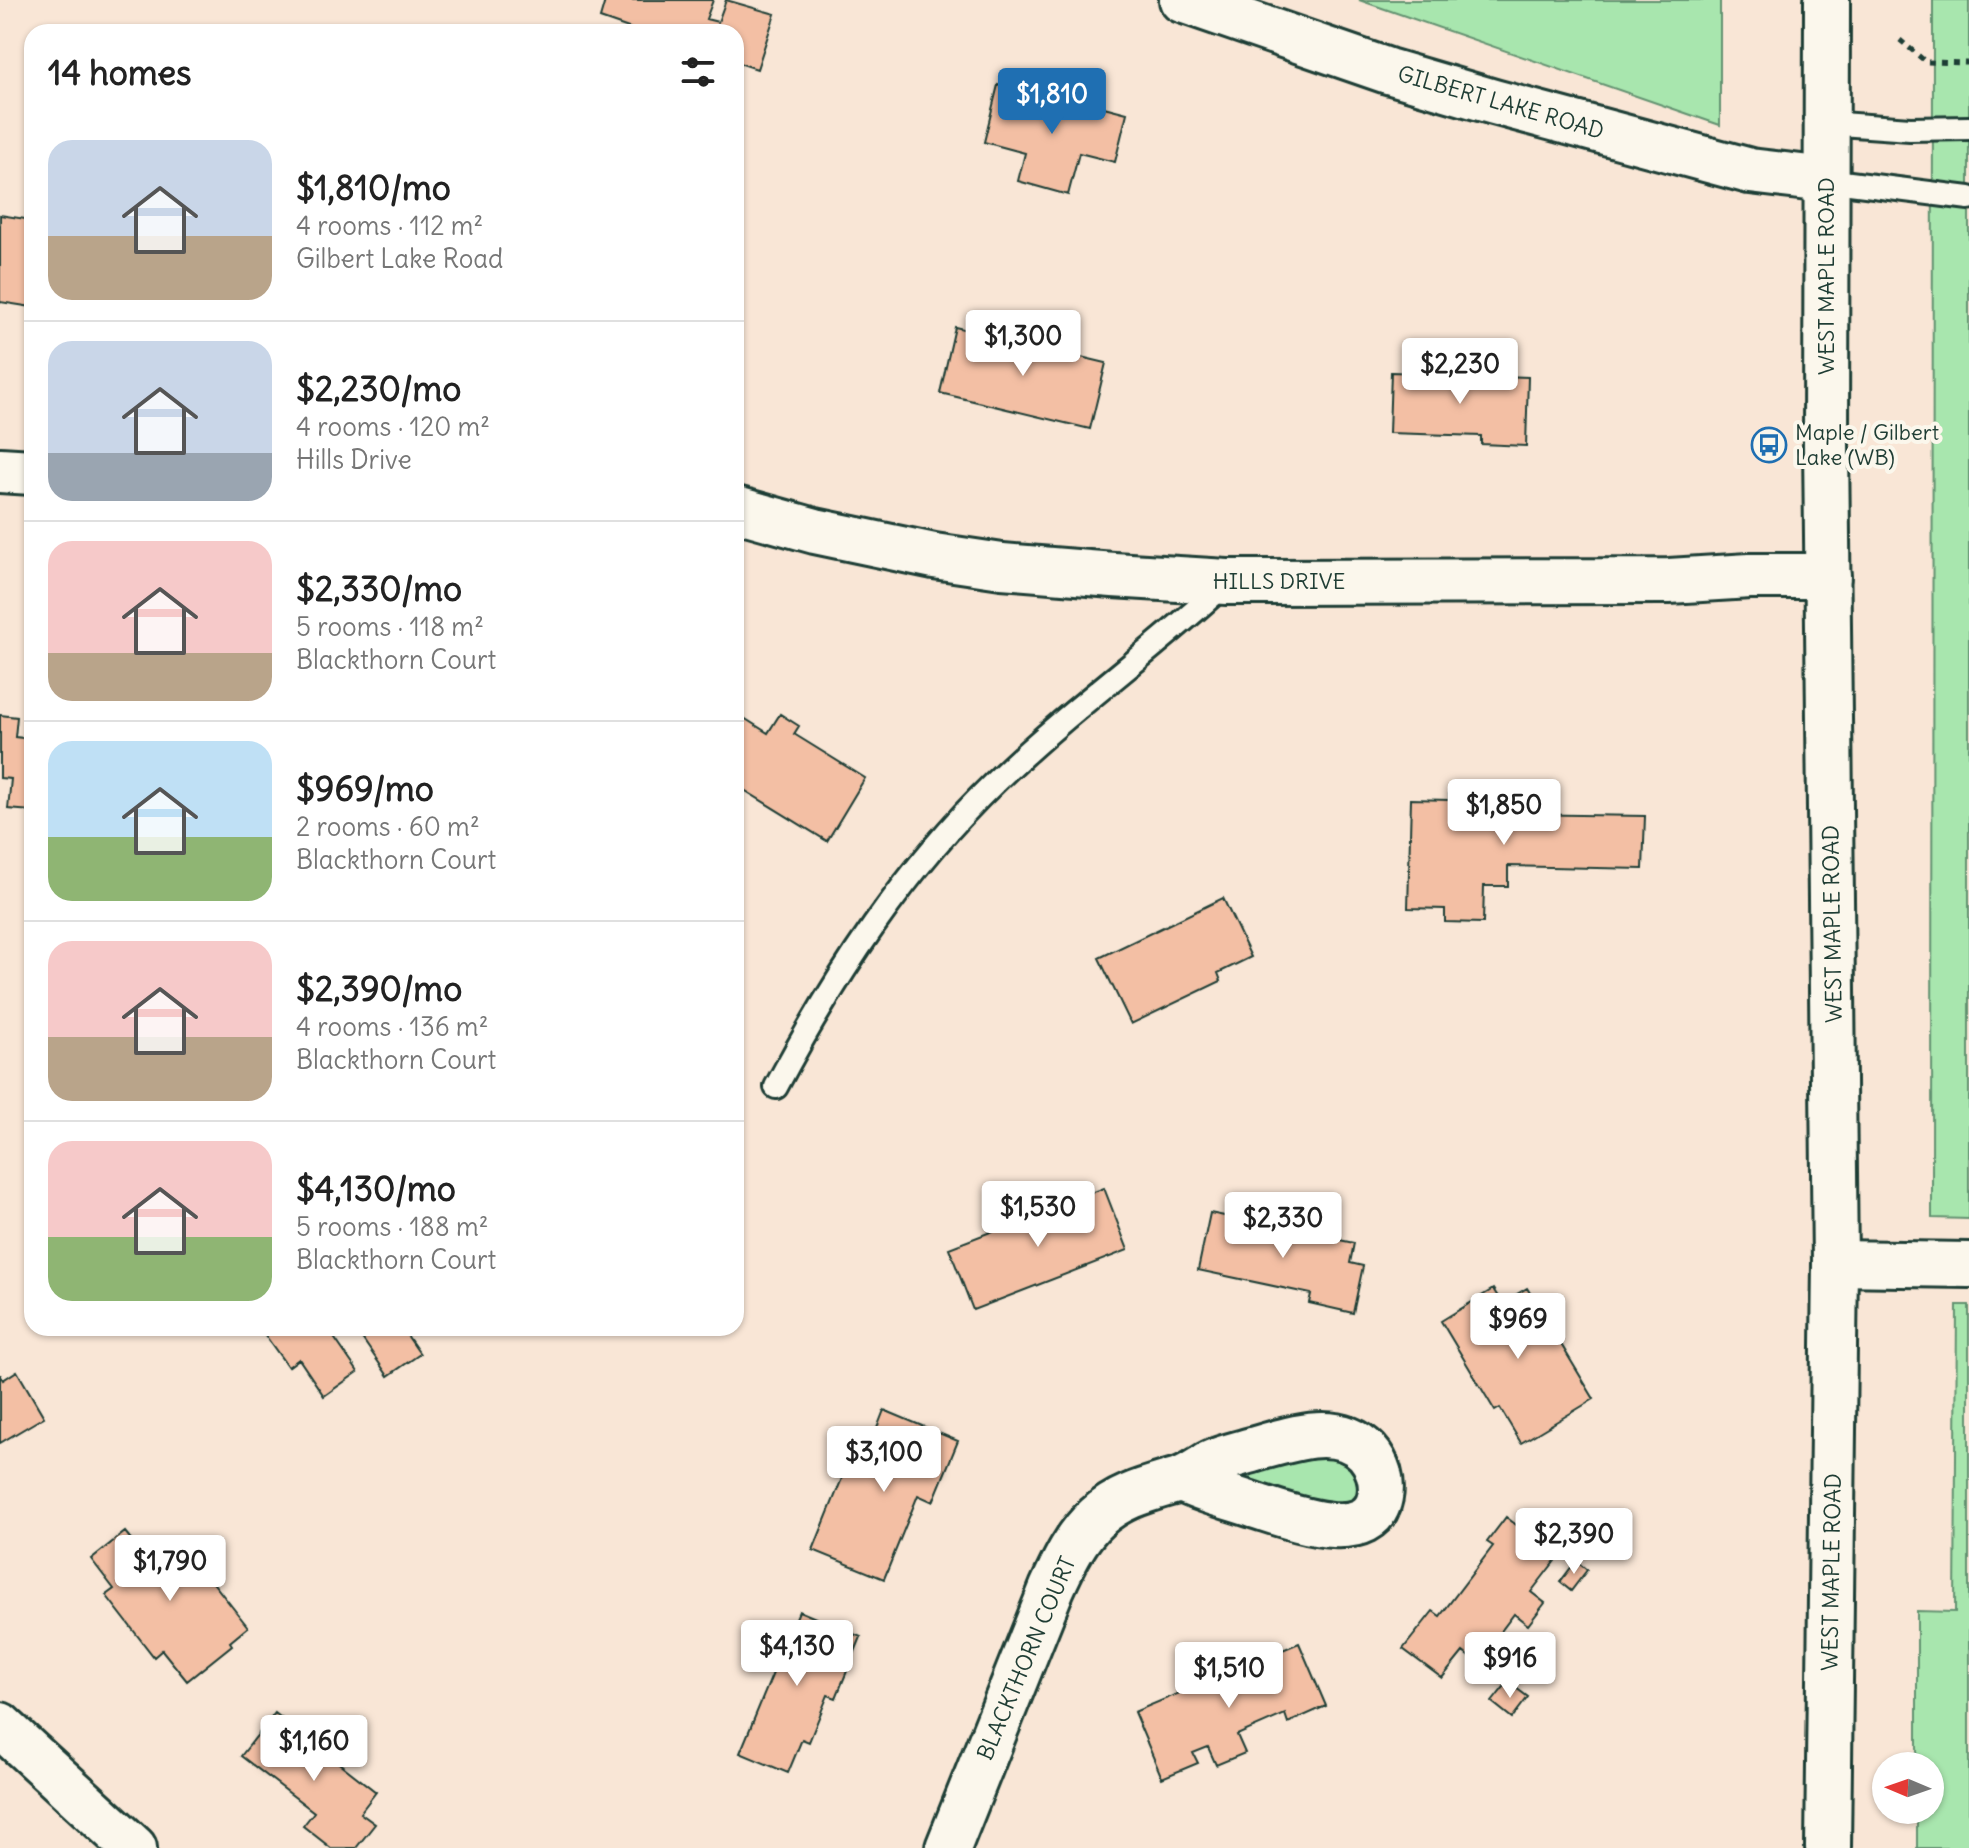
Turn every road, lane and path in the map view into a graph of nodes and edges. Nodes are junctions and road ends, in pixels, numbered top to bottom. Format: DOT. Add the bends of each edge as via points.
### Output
graph roads {
  1 [pos="1182,0"];
  2 [pos="1827,0"];
  3 [pos="1900,40"];
  4 [pos="1969,63"];
  5 [pos="1826,123"];
  6 [pos="1969,128"];
  7 [pos="1826,180"];
  8 [pos="1969,198"];
  9 [pos="0,470"];
  10 [pos="24,472"];
  11 [pos="744,511"];
  12 [pos="1828,576"];
  13 [pos="1227,582"];
  14 [pos="776,1087"];
  15 [pos="1835,1263"];
  16 [pos="1969,1265"];
  17 [pos="1182,1480"];
  18 [pos="0,1725"];
  19 [pos="134,1848"];
  20 [pos="948,1848"];
  21 [pos="1828,1848"];
  1 -- 7 [label="street, GILBERT LAKE ROAD" via="1494,102 1750,171"];
  2 -- 5 [label="street, WEST MAPLE ROAD"];
  3 -- 4 [label="path" via="1926,62"];
  5 -- 6 [label="lane"];
  5 -- 7 [label="street, WEST MAPLE ROAD"];
  7 -- 8 [label="lane"];
  7 -- 12 [label="street, WEST MAPLE ROAD"];
  9 -- 10 [label="street"];
  11 -- 13 [label="street, HILLS DRIVE" via="875,545 1002,566"];
  12 -- 13 [label="street, HILLS DRIVE"];
  12 -- 15 [label="street, WEST MAPLE ROAD"];
  13 -- 14 [label="lane" via="1177,630 1096,691 961,817 873,926"];
  15 -- 16 [label="street"];
  15 -- 21 [label="street, WEST MAPLE ROAD"];
  17 -- 20 [label="street, BLACKTHORN COURT" via="1152,1486 1099,1515 1070,1551"];
  18 -- 19 [label="street"];
}
